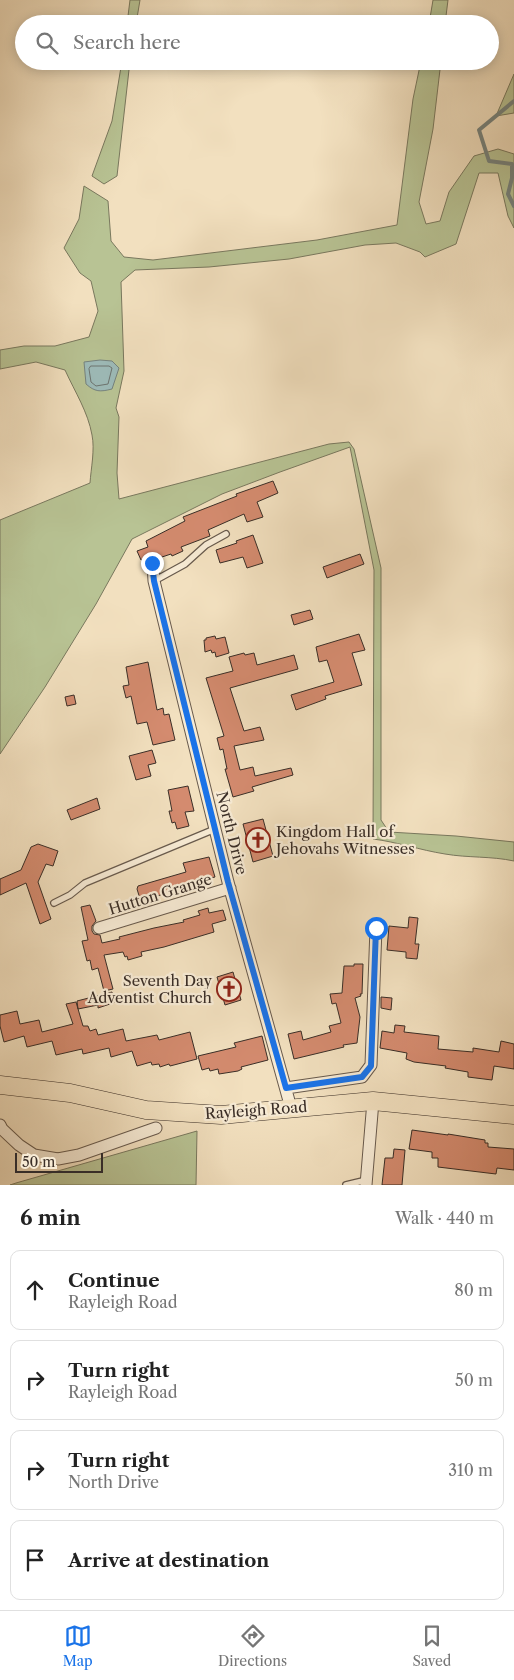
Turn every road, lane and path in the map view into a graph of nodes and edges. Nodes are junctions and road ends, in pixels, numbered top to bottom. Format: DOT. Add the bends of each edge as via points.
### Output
graph roads {
  1 [pos="226,534"];
  2 [pos="152,563"];
  3 [pos="154,581"];
  4 [pos="215,829"];
  5 [pos="230,888"];
  6 [pos="54,903"];
  7 [pos="99,928"];
  8 [pos="376,928"];
  9 [pos="0,1085"];
  10 [pos="286,1088"];
  11 [pos="373,1101"];
  12 [pos="291,1108"];
  13 [pos="514,1115"];
  14 [pos="0,1125"];
  15 [pos="156,1128"];
  16 [pos="366,1182"];
  17 [pos="346,1185"];
  1 -- 3 [label="lane" via="206,545 185,564"];
  2 -- 3 [label="street, North Drive"];
  3 -- 4 [label="street, North Drive"];
  4 -- 5 [label="street, North Drive"];
  4 -- 6 [label="lane" via="85,883"];
  5 -- 7 [label="street, Hutton Grange"];
  5 -- 10 [label="street, North Drive"];
  8 -- 10 [label="street, Rayleigh Road" via="371,1066 362,1077"];
  9 -- 12 [label="main road, Rayleigh Road" via="70,1093 146,1110 221,1115"];
  10 -- 12 [label="street, North Drive"];
  11 -- 12 [label="main road, Rayleigh Road"];
  11 -- 13 [label="main road, Rayleigh Road"];
  11 -- 16 [label="street"];
  14 -- 15 [label="street" via="34,1155 58,1160"];
  16 -- 17 [label="lane"];
}
